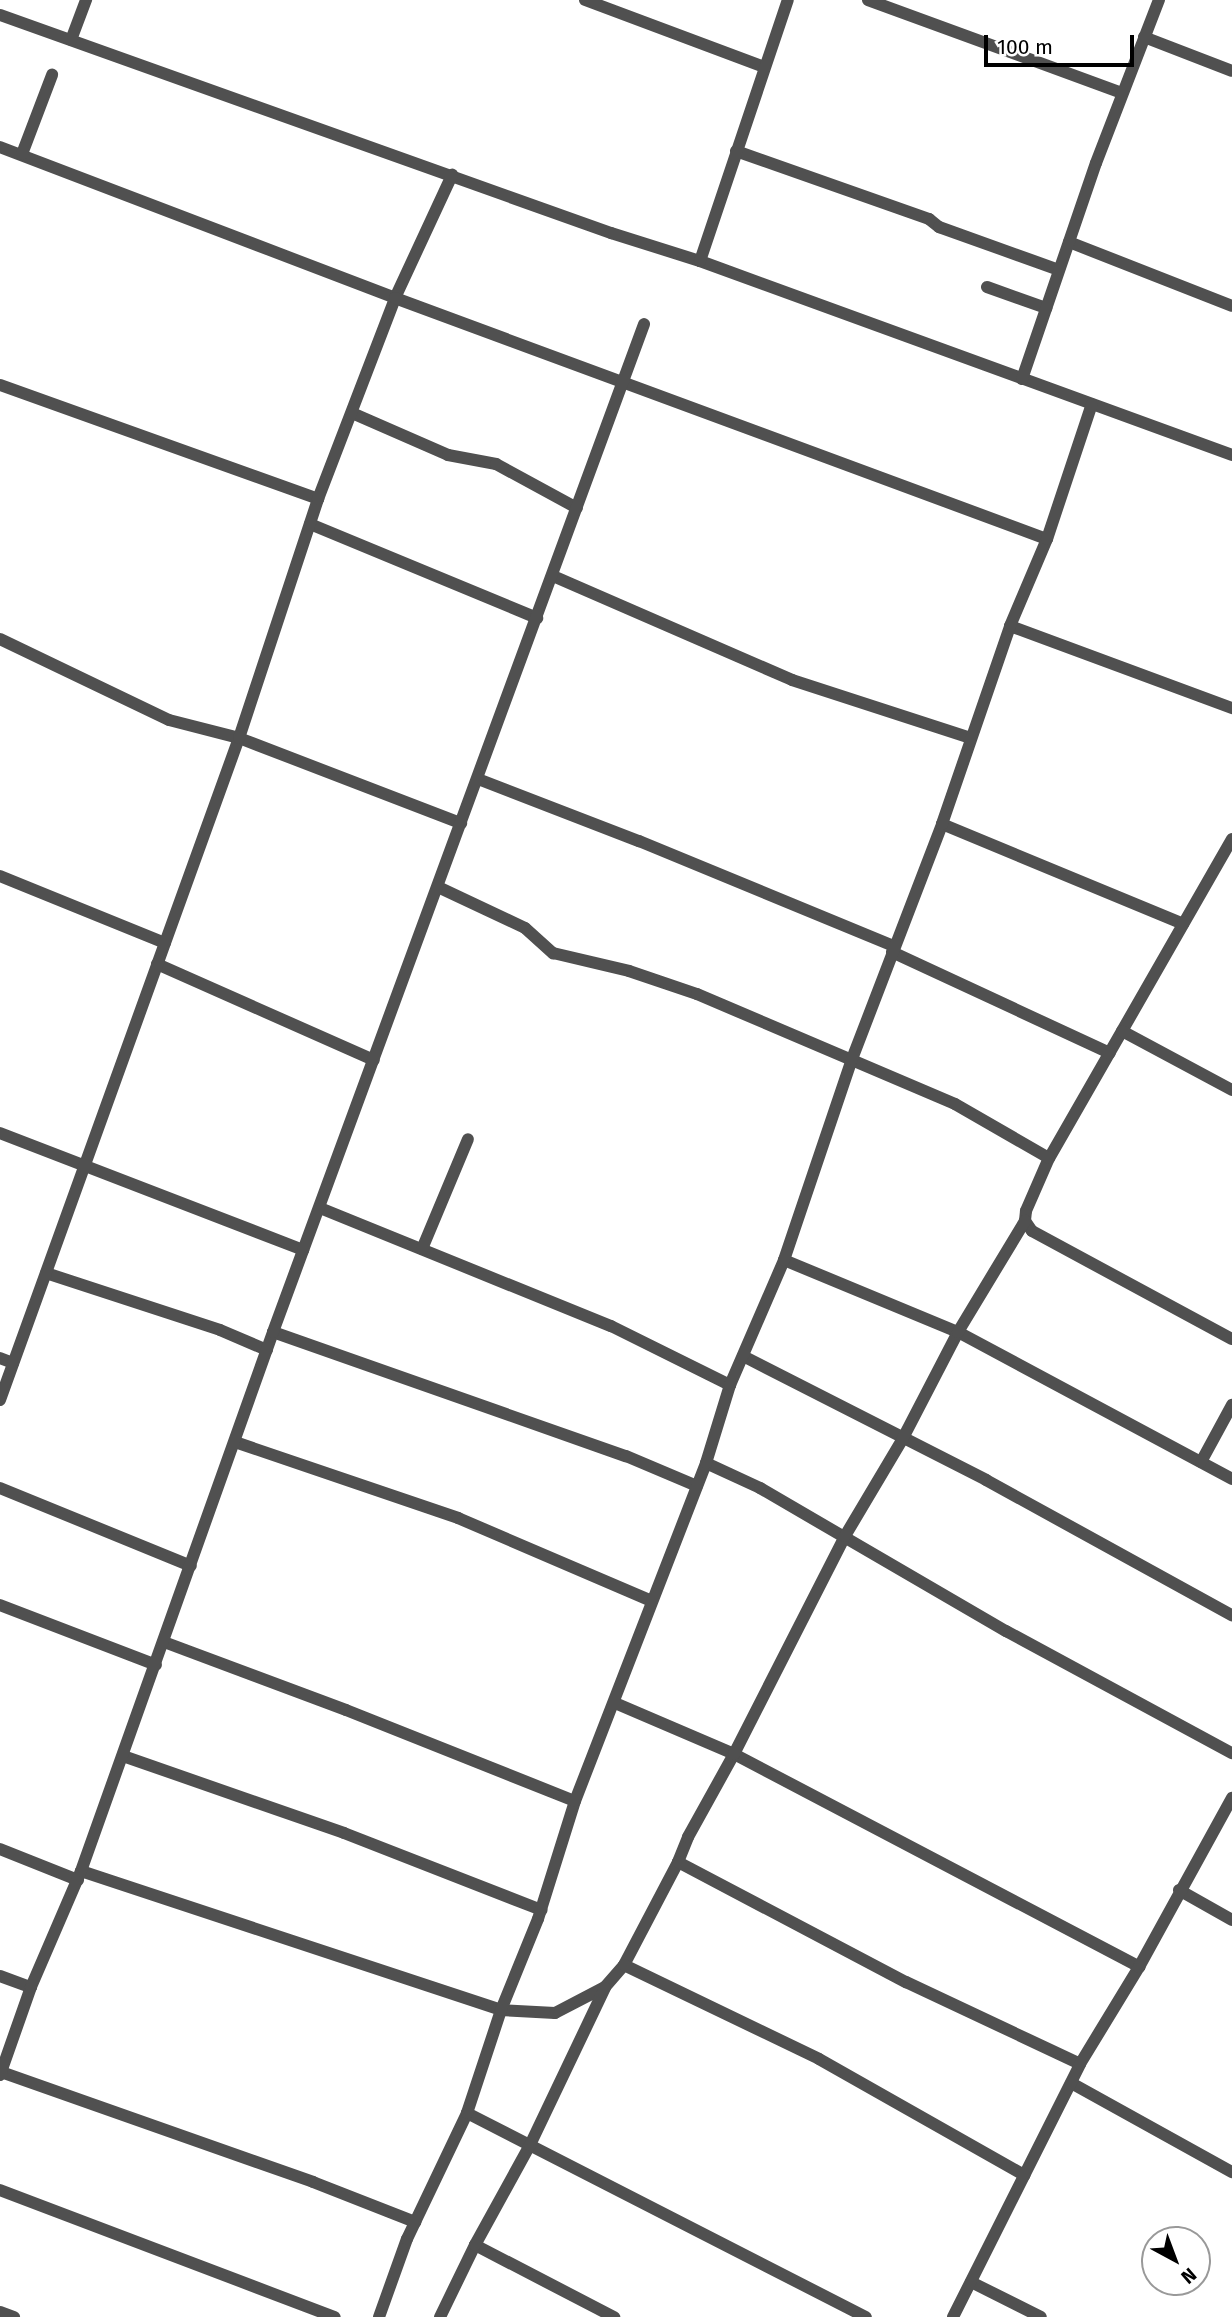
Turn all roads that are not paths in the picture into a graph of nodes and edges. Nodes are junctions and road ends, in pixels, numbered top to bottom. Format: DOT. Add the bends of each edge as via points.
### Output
graph roads {
  1 [pos="86,0"];
  2 [pos="585,0"];
  3 [pos="788,0"];
  4 [pos="868,0"];
  5 [pos="1157,1"];
  6 [pos="0,15"];
  7 [pos="1144,37"];
  8 [pos="71,40"];
  9 [pos="764,67"];
  10 [pos="1232,71"];
  11 [pos="52,75"];
  12 [pos="1122,93"];
  13 [pos="0,147"];
  14 [pos="736,151"];
  15 [pos="22,154"];
  16 [pos="453,175"];
  17 [pos="1069,242"];
  18 [pos="700,261"];
  19 [pos="1059,270"];
  20 [pos="987,287"];
  21 [pos="395,298"];
  22 [pos="1232,306"];
  23 [pos="1046,308"];
  24 [pos="644,324"];
  25 [pos="1022,379"];
  26 [pos="621,382"];
  27 [pos="0,385"];
  28 [pos="1092,404"];
  29 [pos="352,413"];
  30 [pos="1232,455"];
  31 [pos="318,499"];
  32 [pos="577,508"];
  33 [pos="310,524"];
  34 [pos="1047,539"];
  35 [pos="553,576"];
  36 [pos="537,618"];
  37 [pos="1010,626"];
  38 [pos="0,639"];
  39 [pos="1232,708"];
  40 [pos="239,738"];
  41 [pos="970,738"];
  42 [pos="478,779"];
  43 [pos="461,823"];
  44 [pos="942,824"];
  45 [pos="1232,839"];
  46 [pos="0,876"];
  47 [pos="438,887"];
  48 [pos="1183,924"];
  49 [pos="165,943"];
  50 [pos="893,949"];
  51 [pos="157,964"];
  52 [pos="1122,1031"];
  53 [pos="1110,1053"];
  54 [pos="852,1059"];
  55 [pos="374,1060"];
  56 [pos="1232,1090"];
  57 [pos="0,1133"];
  58 [pos="468,1139"];
  59 [pos="1049,1158"];
  60 [pos="83,1165"];
  61 [pos="320,1208"];
  62 [pos="1025,1221"];
  63 [pos="422,1249"];
  64 [pos="303,1250"];
  65 [pos="784,1260"];
  66 [pos="46,1273"];
  67 [pos="274,1332"];
  68 [pos="958,1332"];
  69 [pos="1232,1339"];
  70 [pos="267,1350"];
  71 [pos="743,1356"];
  72 [pos="0,1358"];
  73 [pos="13,1363"];
  74 [pos="730,1385"];
  75 [pos="0,1400"];
  76 [pos="1232,1405"];
  77 [pos="902,1440"];
  78 [pos="235,1441"];
  79 [pos="1201,1462"];
  80 [pos="706,1463"];
  81 [pos="1232,1479"];
  82 [pos="697,1486"];
  83 [pos="0,1488"];
  84 [pos="845,1535"];
  85 [pos="191,1566"];
  86 [pos="652,1601"];
  87 [pos="0,1605"];
  88 [pos="1232,1615"];
  89 [pos="164,1642"];
  90 [pos="156,1665"];
  91 [pos="615,1703"];
  92 [pos="734,1754"];
  93 [pos="1232,1754"];
  94 [pos="123,1756"];
  95 [pos="1232,1798"];
  96 [pos="575,1801"];
  97 [pos="0,1849"];
  98 [pos="678,1862"];
  99 [pos="79,1875"];
  100 [pos="1179,1890"];
  101 [pos="541,1910"];
  102 [pos="1232,1920"];
  103 [pos="624,1965"];
  104 [pos="1139,1967"];
  105 [pos="0,1976"];
  106 [pos="31,1987"];
  107 [pos="605,1987"];
  108 [pos="501,2010"];
  109 [pos="1080,2064"];
  110 [pos="1,2074"];
  111 [pos="1073,2084"];
  112 [pos="467,2113"];
  113 [pos="530,2145"];
  114 [pos="1232,2172"];
  115 [pos="1024,2175"];
  116 [pos="0,2190"];
  117 [pos="415,2222"];
  118 [pos="475,2245"];
  119 [pos="971,2282"];
  120 [pos="0,2312"];
  121 [pos="14,2317"];
  122 [pos="335,2317"];
  123 [pos="379,2317"];
  124 [pos="440,2317"];
  125 [pos="614,2317"];
  126 [pos="866,2317"];
  127 [pos="953,2317"];
  128 [pos="1041,2317"];
  1 -- 8 [label="street"];
  2 -- 9 [label="street"];
  3 -- 9 [label="street"];
  4 -- 12 [label="street"];
  5 -- 7 [label="street"];
  6 -- 8 [label="street"];
  7 -- 10 [label="street"];
  7 -- 12 [label="street"];
  8 -- 16 [label="street"];
  9 -- 14 [label="street"];
  11 -- 15 [label="street"];
  12 -- 17 [label="street"];
  13 -- 15 [label="street"];
  14 -- 18 [label="street"];
  14 -- 19 [label="street"];
  15 -- 21 [label="street"];
  16 -- 18 [label="street"];
  16 -- 21 [label="street"];
  17 -- 19 [label="street"];
  17 -- 22 [label="street"];
  18 -- 25 [label="street"];
  19 -- 23 [label="street"];
  20 -- 23 [label="street"];
  21 -- 26 [label="street"];
  21 -- 29 [label="street"];
  23 -- 25 [label="street"];
  24 -- 26 [label="street"];
  25 -- 28 [label="street"];
  26 -- 32 [label="street"];
  26 -- 34 [label="street"];
  27 -- 31 [label="street"];
  28 -- 30 [label="street"];
  28 -- 34 [label="street"];
  29 -- 31 [label="street"];
  29 -- 32 [label="street" via="448,456 496,464"];
  31 -- 33 [label="street"];
  32 -- 35 [label="street"];
  33 -- 36 [label="street"];
  33 -- 40 [label="street"];
  34 -- 37 [label="street"];
  35 -- 36 [label="street"];
  35 -- 41 [label="street" via="792,680"];
  36 -- 42 [label="street"];
  37 -- 39 [label="street"];
  37 -- 41 [label="street"];
  38 -- 40 [label="street" via="169,720"];
  40 -- 43 [label="street"];
  40 -- 49 [label="street"];
  41 -- 44 [label="street"];
  42 -- 43 [label="street"];
  42 -- 50 [label="street" via="639,841"];
  43 -- 47 [label="street"];
  44 -- 48 [label="street"];
  44 -- 50 [label="street"];
  45 -- 48 [label="street"];
  46 -- 49 [label="street"];
  47 -- 54 [label="street" via="525,928 553,953 697,994"];
  47 -- 55 [label="street"];
  48 -- 52 [label="street"];
  49 -- 51 [label="street"];
  50 -- 53 [label="street"];
  50 -- 54 [label="street"];
  51 -- 55 [label="street"];
  51 -- 60 [label="street"];
  52 -- 53 [label="street"];
  52 -- 56 [label="street"];
  53 -- 59 [label="street"];
  54 -- 59 [label="street" via="955,1104"];
  54 -- 65 [label="street"];
  55 -- 61 [label="street"];
  57 -- 60 [label="street"];
  58 -- 63 [label="street"];
  59 -- 62 [label="street"];
  60 -- 64 [label="street"];
  60 -- 66 [label="street"];
  61 -- 63 [label="street"];
  61 -- 64 [label="street"];
  62 -- 68 [label="street"];
  62 -- 69 [label="street" via="1032,1231"];
  63 -- 74 [label="street" via="611,1326"];
  64 -- 67 [label="street"];
  65 -- 68 [label="street"];
  65 -- 71 [label="street"];
  66 -- 70 [label="street"];
  66 -- 73 [label="street"];
  67 -- 70 [label="street"];
  67 -- 82 [label="street"];
  68 -- 77 [label="street"];
  68 -- 79 [label="street"];
  70 -- 78 [label="street"];
  71 -- 74 [label="street"];
  71 -- 77 [label="street"];
  72 -- 73 [label="street"];
  73 -- 75 [label="street"];
  74 -- 80 [label="street"];
  76 -- 79 [label="street"];
  77 -- 84 [label="street"];
  77 -- 88 [label="street" via="986,1480"];
  78 -- 85 [label="street"];
  78 -- 86 [label="street" via="458,1518"];
  79 -- 81 [label="street"];
  80 -- 82 [label="street"];
  80 -- 84 [label="street"];
  82 -- 86 [label="street"];
  83 -- 85 [label="street"];
  84 -- 92 [label="street"];
  84 -- 93 [label="street" via="995,1625"];
  85 -- 89 [label="street"];
  86 -- 91 [label="street"];
  87 -- 90 [label="street"];
  89 -- 90 [label="street"];
  89 -- 96 [label="street"];
  90 -- 94 [label="street"];
  91 -- 92 [label="street"];
  91 -- 96 [label="street"];
  92 -- 98 [label="street"];
  92 -- 104 [label="street"];
  94 -- 99 [label="street"];
  94 -- 101 [label="street" via="318,1824"];
  95 -- 100 [label="street"];
  96 -- 101 [label="street"];
  97 -- 99 [label="street"];
  98 -- 103 [label="street"];
  98 -- 109 [label="street" via="906,1982"];
  99 -- 106 [label="street"];
  99 -- 108 [label="street"];
  100 -- 102 [label="street"];
  100 -- 104 [label="street"];
  101 -- 108 [label="street"];
  103 -- 107 [label="street"];
  103 -- 115 [label="street" via="819,2059"];
  104 -- 109 [label="street"];
  105 -- 106 [label="street"];
  106 -- 110 [label="street"];
  107 -- 108 [label="street" via="555,2014"];
  107 -- 113 [label="street"];
  108 -- 112 [label="street"];
  109 -- 111 [label="street"];
  110 -- 117 [label="street"];
  111 -- 114 [label="street"];
  111 -- 115 [label="street"];
  112 -- 113 [label="street"];
  112 -- 117 [label="street"];
  113 -- 118 [label="street"];
  113 -- 126 [label="street"];
  115 -- 119 [label="street"];
  116 -- 122 [label="street"];
  117 -- 123 [label="street"];
  118 -- 124 [label="street"];
  118 -- 125 [label="street"];
  119 -- 127 [label="street"];
  119 -- 128 [label="street"];
  120 -- 121 [label="street"];
}
